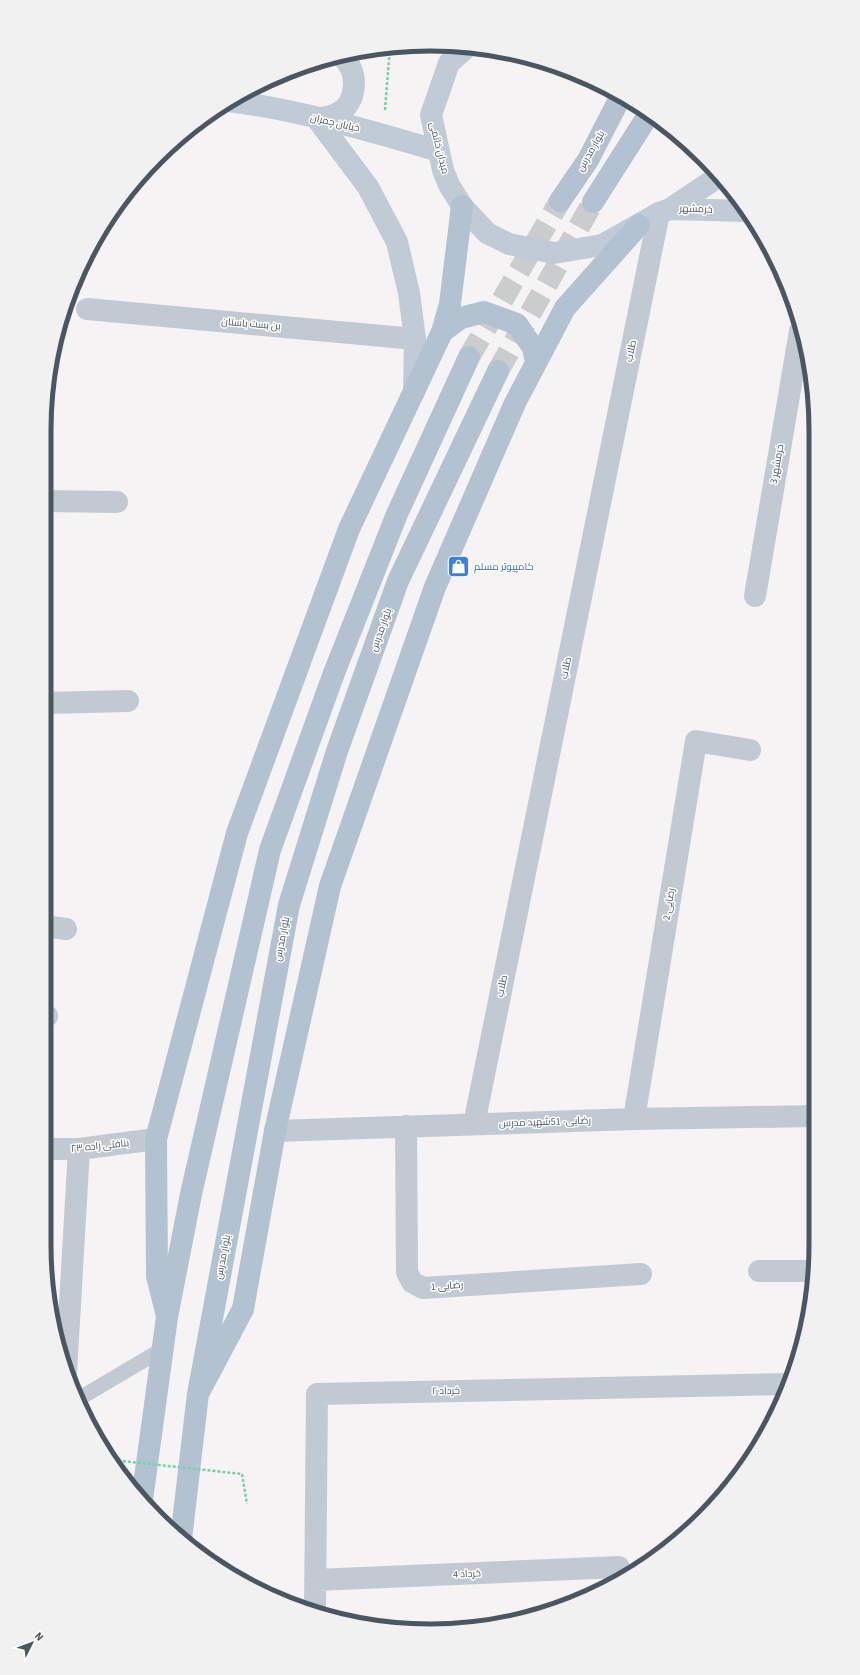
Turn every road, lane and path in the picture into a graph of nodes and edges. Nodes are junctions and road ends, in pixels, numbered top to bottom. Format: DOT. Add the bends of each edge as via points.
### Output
graph roads {
  1 [pos="461,52"];
  2 [pos="346,60"];
  3 [pos="618,101"];
  4 [pos="240,102"];
  5 [pos="317,119"];
  6 [pos="646,119"];
  7 [pos="439,151"];
  8 [pos="714,179"];
  9 [pos="560,201"];
  10 [pos="593,202"];
  11 [pos="462,206"];
  12 [pos="664,211"];
  13 [pos="739,211"];
  14 [pos="639,225"];
  15 [pos="87,308"];
  16 [pos="442,332"];
  17 [pos="415,339"];
  18 [pos="798,341"];
  19 [pos="469,357"];
  20 [pos="536,362"];
  21 [pos="498,371"];
  22 [pos="414,392"];
  23 [pos="51,501"];
  24 [pos="117,502"];
  25 [pos="755,596"];
  26 [pos="128,701"];
  27 [pos="51,703"];
  28 [pos="750,750"];
  29 [pos="51,927"];
  30 [pos="66,928"];
  31 [pos="809,1116"];
  32 [pos="634,1119"];
  33 [pos="474,1124"];
  34 [pos="406,1126"];
  35 [pos="275,1131"];
  36 [pos="156,1139"];
  37 [pos="51,1149"];
  38 [pos="79,1149"];
  39 [pos="759,1271"];
  40 [pos="808,1271"];
  41 [pos="641,1274"];
  42 [pos="168,1317"];
  43 [pos="163,1349"];
  44 [pos="67,1354"];
  45 [pos="782,1384"];
  46 [pos="198,1394"];
  47 [pos="83,1396"];
  48 [pos="118,1461"];
  49 [pos="143,1493"];
  50 [pos="246,1504"];
  51 [pos="182,1532"];
  52 [pos="619,1567"];
  53 [pos="315,1580"];
  54 [pos="315,1606"];
  1 -- 7 [label="main road, میدان خاتمی" via="449,63 431,115"];
  2 -- 5 [label="main road" via="355,80 351,100 337,114"];
  3 -- 9 [label="main road, بلوار مدرس" via="588,160"];
  4 -- 5 [label="main road, خیابان چمران" via="269,106"];
  5 -- 7 [label="main road, خیابان چمران" via="371,131"];
  5 -- 17 [label="main road" via="368,187 398,242 409,293"];
  6 -- 10 [label="main road"];
  7 -- 11 [label="main road, میدان خاتمی" via="449,185"];
  8 -- 12 [label="main road, میدان خاتمی"];
  11 -- 14 [label="main road, میدان خاتمی" via="487,233 509,244 554,254 602,245"];
  11 -- 16 [label="main road" via="450,304"];
  12 -- 13 [label="main road, خرمشهر"];
  12 -- 14 [label="main road, میدان خاتمی"];
  12 -- 33 [label="street, طلاب"];
  14 -- 20 [label="main road" via="565,308"];
  15 -- 17 [label="street, بن بست باستان"];
  16 -- 20 [label="main road" via="461,318 484,312 517,324 533,348"];
  16 -- 22 [label="main road"];
  17 -- 22 [label="main road"];
  18 -- 25 [label="street, خرمشهر 3"];
  19 -- 42 [label="main road" via="397,514 334,673 270,850 191,1194"];
  20 -- 35 [label="main road" via="515,402 435,587 330,886"];
  21 -- 46 [label="main road, بلوار مدرس" via="398,581 338,751 289,906"];
  22 -- 36 [label="main road" via="349,529 237,833"];
  23 -- 24 [label="street"];
  26 -- 27 [label="street"];
  28 -- 32 [label="street, رضایی 2" via="696,741"];
  29 -- 30 [label="street"];
  31 -- 32 [label="street, رضایی- 51شهید مدرس"];
  32 -- 33 [label="street, رضایی- 51شهید مدرس"];
  33 -- 34 [label="street, رضایی- 51شهید مدرس"];
  34 -- 35 [label="street, رضایی- 51شهید مدرس"];
  34 -- 41 [label="street, رضایی 1" via="407,1272 412,1282 423,1288"];
  35 -- 46 [label="main road" via="242,1309"];
  36 -- 38 [label="street, بنافتی زاده ۲۳"];
  36 -- 42 [label="main road" via="157,1276"];
  37 -- 38 [label="street, بنافتی زاده ۲۳"];
  38 -- 44 [label="street"];
  39 -- 40 [label="street"];
  42 -- 43 [label="main road"];
  43 -- 47 [label="lane"];
  43 -- 49 [label="main road"];
  45 -- 53 [label="street, خرداد ۲" via="317,1394"];
  46 -- 51 [label="main road, بلوار مدرس"];
  48 -- 50 [label="path, bridge" via="242,1474"];
  52 -- 53 [label="street, خرداد 4"];
  53 -- 54 [label="street, خرداد ۲"];
}
